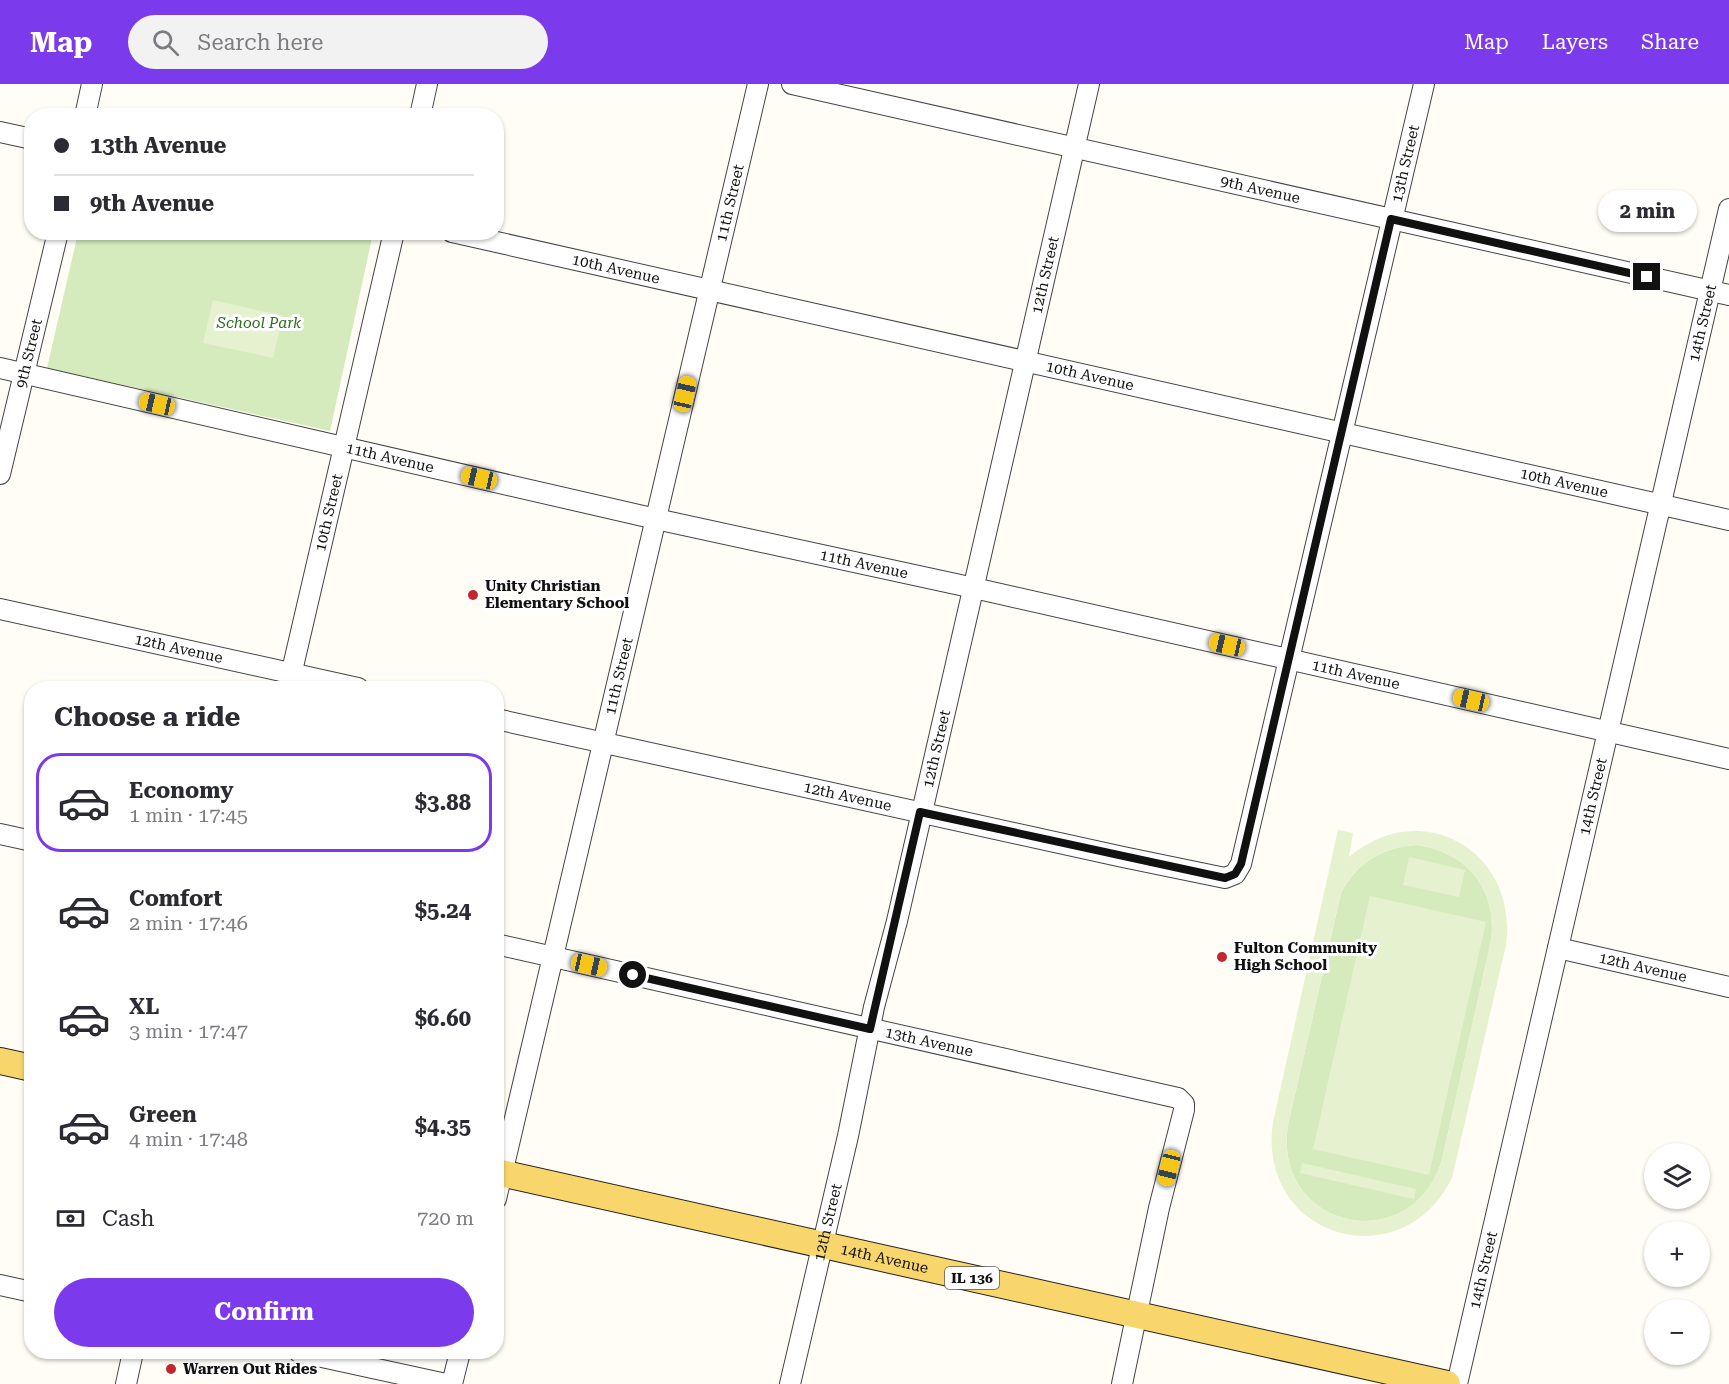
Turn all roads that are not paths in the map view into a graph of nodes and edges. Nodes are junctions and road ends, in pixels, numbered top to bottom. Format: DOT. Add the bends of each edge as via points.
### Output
graph roads {
  1 [pos="92,84"];
  2 [pos="427,84"];
  3 [pos="758,84"];
  4 [pos="792,84"];
  5 [pos="1089,84"];
  6 [pos="1424,84"];
  7 [pos="87,108"];
  8 [pos="422,108"];
  9 [pos="0,132"];
  10 [pos="24,137"];
  11 [pos="1075,148"];
  12 [pos="1729,209"];
  13 [pos="1391,219"];
  14 [pos="56,240"];
  15 [pos="392,240"];
  16 [pos="487,240"];
  17 [pos="709,291"];
  18 [pos="1720,293"];
  19 [pos="1026,362"];
  20 [pos="0,368"];
  21 [pos="22,373"];
  22 [pos="1341,433"];
  23 [pos="344,446"];
  24 [pos="0,474"];
  25 [pos="1660,505"];
  26 [pos="656,519"];
  27 [pos="1729,520"];
  28 [pos="974,588"];
  29 [pos="0,609"];
  30 [pos="1288,659"];
  31 [pos="290,681"];
  32 [pos="504,721"];
  33 [pos="1608,732"];
  34 [pos="603,742"];
  35 [pos="1729,759"];
  36 [pos="920,812"];
  37 [pos="0,834"];
  38 [pos="24,839"];
  39 [pos="1235,874"];
  40 [pos="504,946"];
  41 [pos="1558,948"];
  42 [pos="553,957"];
  43 [pos="1729,987"];
  44 [pos="870,1029"];
  45 [pos="0,1061"];
  46 [pos="24,1066"];
  47 [pos="504,1156"];
  48 [pos="504,1173"];
  49 [pos="823,1245"];
  50 [pos="0,1286"];
  51 [pos="24,1290"];
  52 [pos="1136,1314"];
  53 [pos="131,1359"];
  54 [pos="331,1359"];
  55 [pos="458,1359"];
  56 [pos="126,1384"];
  57 [pos="446,1384"];
  58 [pos="452,1384"];
  59 [pos="790,1384"];
  60 [pos="1122,1384"];
  61 [pos="1447,1384"];
  62 [pos="1457,1384"];
  1 -- 7 [label="street"];
  2 -- 8 [label="street"];
  3 -- 17 [label="street, 11th Street"];
  4 -- 11 [label="street, 9th Avenue"];
  5 -- 11 [label="street, 12th Street"];
  6 -- 13 [label="street, 13th Street"];
  9 -- 10 [label="street"];
  11 -- 13 [label="street, 9th Avenue"];
  11 -- 19 [label="street, 12th Street"];
  12 -- 18 [label="street, 14th Street"];
  13 -- 18 [label="street, 9th Avenue"];
  13 -- 22 [label="street, 13th Street"];
  14 -- 21 [label="street, 9th Street"];
  15 -- 23 [label="street, 10th Street"];
  16 -- 17 [label="street, 10th Avenue"];
  17 -- 19 [label="street, 10th Avenue"];
  17 -- 26 [label="street, 11th Street"];
  18 -- 25 [label="street, 14th Street"];
  19 -- 22 [label="street, 10th Avenue"];
  19 -- 28 [label="street, 12th Street"];
  20 -- 21 [label="street, 11th Avenue"];
  21 -- 23 [label="street, 11th Avenue"];
  21 -- 24 [label="street, 9th Street"];
  22 -- 25 [label="street, 10th Avenue"];
  22 -- 30 [label="street, 13th Street"];
  23 -- 26 [label="street, 11th Avenue"];
  23 -- 31 [label="street, 10th Street"];
  25 -- 27 [label="street, 10th Avenue"];
  25 -- 33 [label="street, 14th Street"];
  26 -- 28 [label="street, 11th Avenue"];
  26 -- 34 [label="street, 11th Street"];
  28 -- 30 [label="street, 11th Avenue"];
  28 -- 36 [label="street, 12th Street"];
  29 -- 31 [label="street, 12th Avenue"];
  30 -- 33 [label="street, 11th Avenue"];
  30 -- 39 [label="street, 13th Street" via="1241,864"];
  32 -- 34 [label="street, 12th Avenue"];
  33 -- 35 [label="street, 11th Avenue"];
  33 -- 41 [label="street, 14th Street"];
  34 -- 36 [label="street, 12th Avenue"];
  34 -- 42 [label="street, 11th Street"];
  36 -- 39 [label="street, 12th Avenue" via="1225,878"];
  36 -- 44 [label="street, 12th Street"];
  37 -- 38 [label="street"];
  40 -- 42 [label="street, 13th Avenue"];
  41 -- 43 [label="street, 12th Avenue"];
  41 -- 62 [label="street, 14th Street"];
  42 -- 44 [label="street, 13th Avenue"];
  42 -- 47 [label="street, 11th Street"];
  44 -- 49 [label="street, 12th Street"];
  44 -- 52 [label="street, 13th Avenue" via="1178,1098 1184,1104"];
  45 -- 46 [label="main road"];
  48 -- 49 [label="main road, 14th Avenue / IL 136"];
  49 -- 52 [label="main road, 14th Avenue / IL 136"];
  49 -- 59 [label="street, 12th Street"];
  50 -- 51 [label="street"];
  52 -- 60 [label="street"];
  52 -- 61 [label="main road, 14th Avenue / IL 136"];
  53 -- 56 [label="street"];
  54 -- 57 [label="street"];
  55 -- 58 [label="street"];
}
